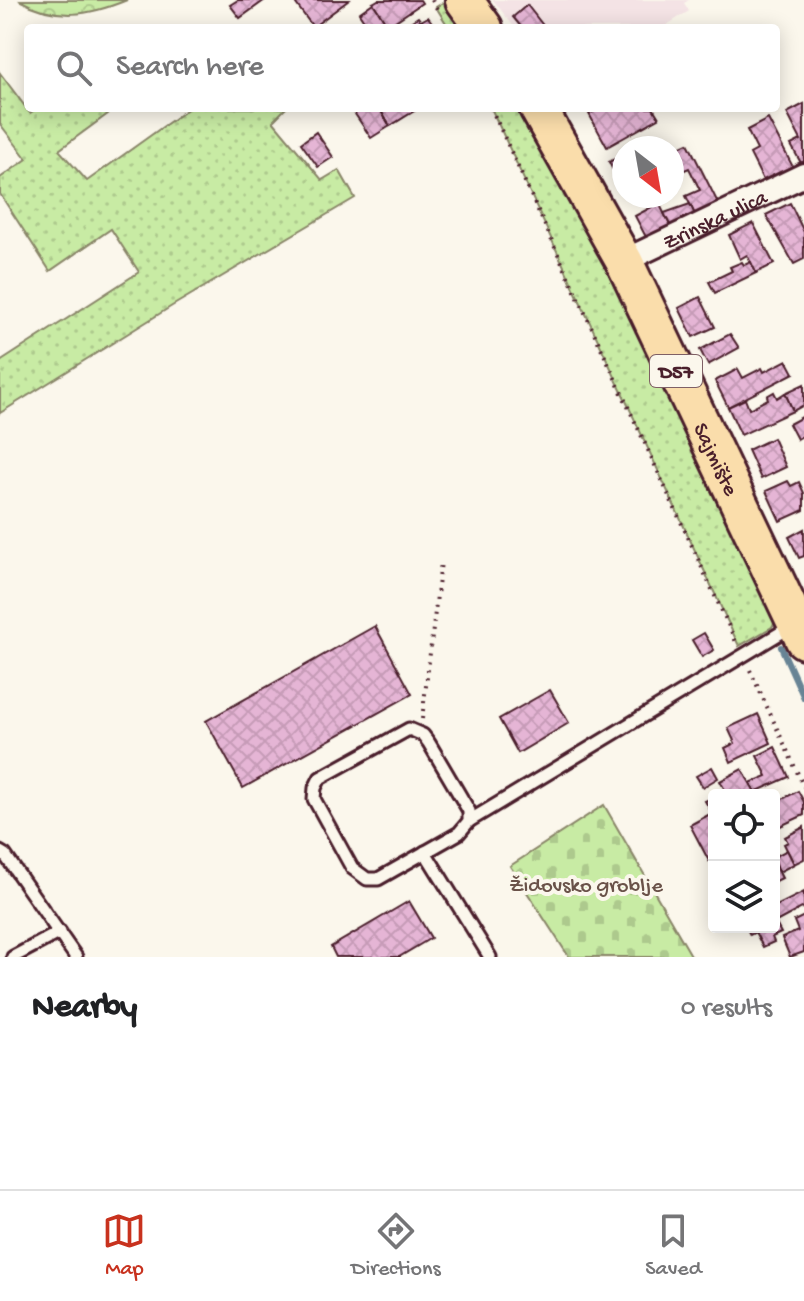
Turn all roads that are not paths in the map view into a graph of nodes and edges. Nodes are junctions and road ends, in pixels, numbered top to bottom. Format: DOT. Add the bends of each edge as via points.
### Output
graph roads {
  1 [pos="540,112"];
  2 [pos="804,175"];
  3 [pos="624,261"];
  4 [pos="800,632"];
  5 [pos="469,821"];
  6 [pos="0,852"];
  7 [pos="425,852"];
  8 [pos="60,932"];
  9 [pos="487,956"];
  10 [pos="13,957"];
  11 [pos="76,957"];
  1 -- 3 [label="main road, Sajmište / D57"];
  2 -- 3 [label="street, Zrinska ulica"];
  3 -- 4 [label="main road, Sajmište / D57"];
  4 -- 5 [label="lane" via="743,656"];
  5 -- 7 [label="lane" via="459,833"];
  5 -- 7 [label="lane" via="469,811 429,743 409,729 320,778 314,799 352,868 367,879 378,879"];
  6 -- 8 [label="lane"];
  7 -- 9 [label="lane"];
  8 -- 10 [label="lane"];
  8 -- 11 [label="lane"];
}
